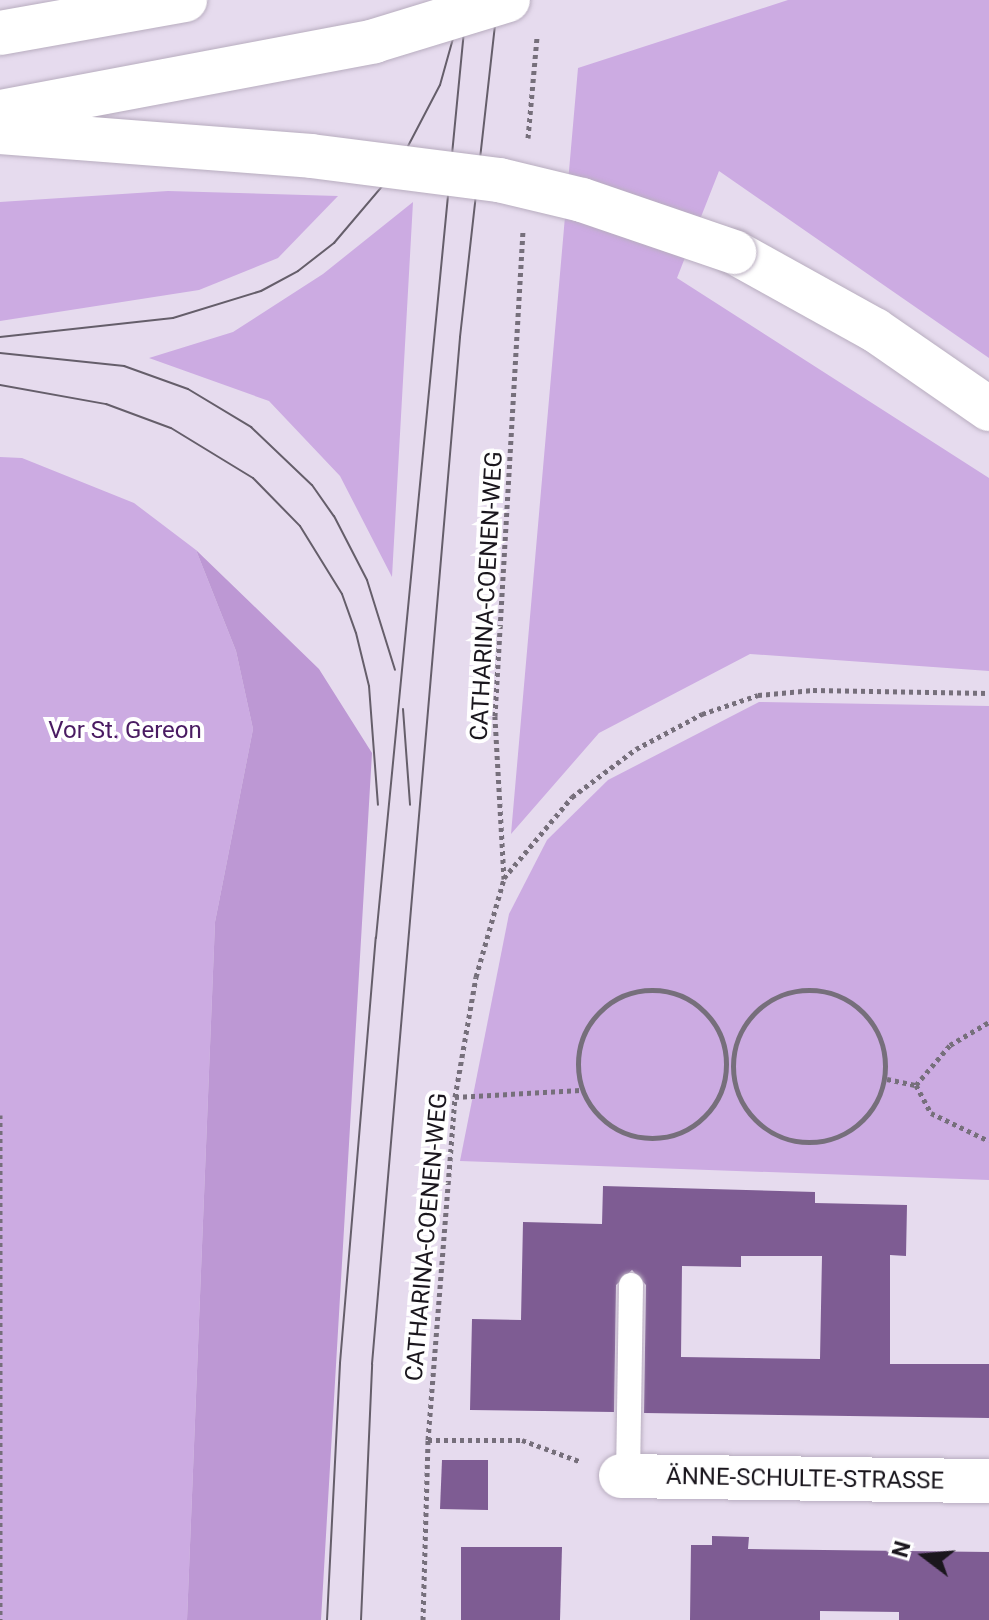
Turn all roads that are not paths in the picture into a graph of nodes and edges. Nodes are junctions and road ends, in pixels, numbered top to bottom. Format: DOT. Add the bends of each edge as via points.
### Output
graph roads {
  1 [pos="185,0"];
  2 [pos="523,14"];
  3 [pos="0,33"];
  4 [pos="0,112"];
  5 [pos="0,132"];
  6 [pos="989,409"];
  7 [pos="631,1285"];
  8 [pos="624,1476"];
  9 [pos="989,1481"];
  1 -- 3 [label="main road"];
  2 -- 4 [label="main road, bridge"];
  5 -- 6 [label="main road, bridge" via="311,156 499,180 582,200 734,252 875,330"];
  7 -- 8 [label="lane"];
  8 -- 9 [label="main road, ÄNNE-SCHULTE-STRASSE"];
}
